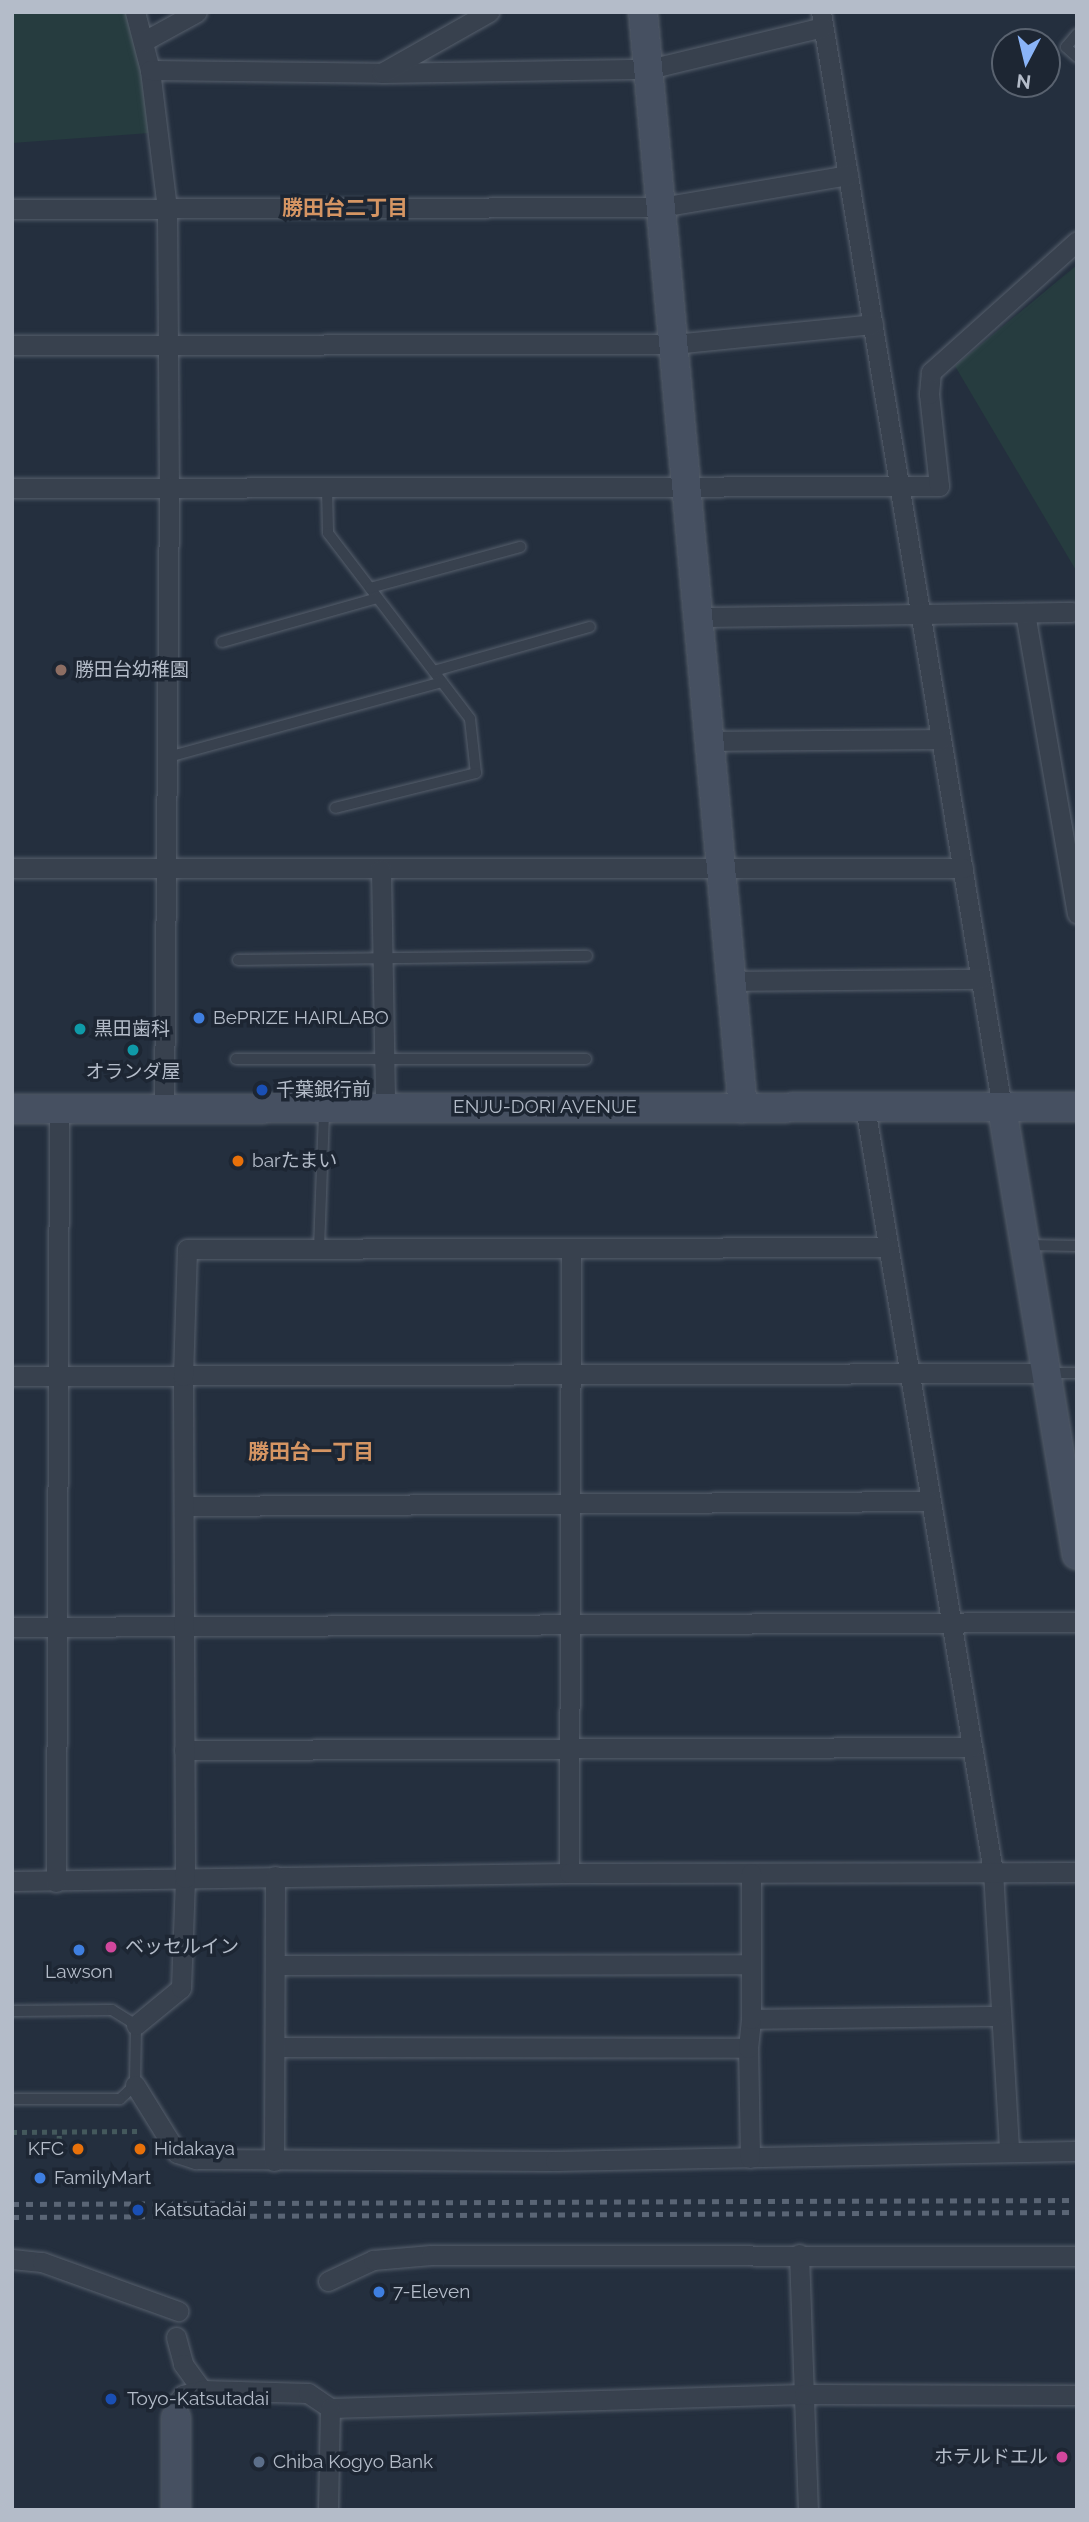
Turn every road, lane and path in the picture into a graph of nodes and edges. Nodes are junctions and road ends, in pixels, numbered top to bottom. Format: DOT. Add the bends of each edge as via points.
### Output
graph roads {
  1 [pos="135,12"];
  2 [pos="197,12"];
  3 [pos="489,12"];
  4 [pos="643,12"];
  5 [pos="822,19"];
  6 [pos="1077,34"];
  7 [pos="144,41"];
  8 [pos="1077,57"];
  9 [pos="649,68"];
  10 [pos="150,70"];
  11 [pos="382,74"];
  12 [pos="848,175"];
  13 [pos="661,207"];
  14 [pos="12,208"];
  15 [pos="167,209"];
  16 [pos="1077,241"];
  17 [pos="873,324"];
  18 [pos="673,344"];
  19 [pos="12,345"];
  20 [pos="167,345"];
  21 [pos="899,486"];
  22 [pos="687,487"];
  23 [pos="12,488"];
  24 [pos="169,488"];
  25 [pos="327,488"];
  26 [pos="520,547"];
  27 [pos="370,589"];
  28 [pos="377,598"];
  29 [pos="1072,612"];
  30 [pos="920,613"];
  31 [pos="1025,613"];
  32 [pos="698,617"];
  33 [pos="590,627"];
  34 [pos="222,642"];
  35 [pos="434,671"];
  36 [pos="442,682"];
  37 [pos="942,739"];
  38 [pos="708,741"];
  39 [pos="168,757"];
  40 [pos="335,808"];
  41 [pos="720,866"];
  42 [pos="963,867"];
  43 [pos="12,868"];
  44 [pos="168,869"];
  45 [pos="381,869"];
  46 [pos="1074,882"];
  47 [pos="1077,914"];
  48 [pos="587,956"];
  49 [pos="383,957"];
  50 [pos="238,960"];
  51 [pos="980,979"];
  52 [pos="730,981"];
  53 [pos="236,1059"];
  54 [pos="586,1059"];
  55 [pos="384,1060"];
  56 [pos="324,1107"];
  57 [pos="385,1107"];
  58 [pos="865,1107"];
  59 [pos="1077,1107"];
  60 [pos="164,1108"];
  61 [pos="743,1108"];
  62 [pos="1002,1108"];
  63 [pos="12,1109"];
  64 [pos="60,1109"];
  65 [pos="1025,1245"];
  66 [pos="1077,1246"];
  67 [pos="886,1247"];
  68 [pos="319,1249"];
  69 [pos="571,1249"];
  70 [pos="908,1373"];
  71 [pos="1047,1373"];
  72 [pos="1077,1373"];
  73 [pos="12,1376"];
  74 [pos="58,1376"];
  75 [pos="183,1376"];
  76 [pos="570,1376"];
  77 [pos="930,1501"];
  78 [pos="570,1502"];
  79 [pos="1073,1505"];
  80 [pos="184,1506"];
  81 [pos="1077,1555"];
  82 [pos="1077,1622"];
  83 [pos="950,1623"];
  84 [pos="570,1625"];
  85 [pos="184,1626"];
  86 [pos="12,1627"];
  87 [pos="58,1627"];
  88 [pos="972,1747"];
  89 [pos="569,1748"];
  90 [pos="184,1750"];
  91 [pos="993,1871"];
  92 [pos="1077,1872"];
  93 [pos="569,1873"];
  94 [pos="751,1873"];
  95 [pos="275,1876"];
  96 [pos="185,1878"];
  97 [pos="12,1881"];
  98 [pos="56,1882"];
  99 [pos="275,1965"];
  100 [pos="751,1965"];
  101 [pos="12,2011"];
  102 [pos="1000,2016"];
  103 [pos="751,2019"];
  104 [pos="136,2025"];
  105 [pos="275,2047"];
  106 [pos="748,2048"];
  107 [pos="135,2085"];
  108 [pos="12,2099"];
  109 [pos="59,2132"];
  110 [pos="59,2141"];
  111 [pos="1009,2150"];
  112 [pos="1077,2151"];
  113 [pos="750,2158"];
  114 [pos="274,2161"];
  115 [pos="799,2254"];
  116 [pos="1077,2256"];
  117 [pos="12,2259"];
  118 [pos="328,2281"];
  119 [pos="178,2311"];
  120 [pos="176,2337"];
  121 [pos="202,2390"];
  122 [pos="804,2394"];
  123 [pos="1077,2395"];
  124 [pos="331,2408"];
  125 [pos="176,2418"];
  126 [pos="176,2510"];
  127 [pos="328,2510"];
  128 [pos="808,2510"];
  1 -- 7 [label="street"];
  2 -- 7 [label="street"];
  3 -- 11 [label="street"];
  4 -- 9 [label="street"];
  5 -- 9 [label="street"];
  5 -- 12 [label="street"];
  6 -- 8 [label="lane" via="1066,47"];
  7 -- 10 [label="street"];
  9 -- 11 [label="street"];
  9 -- 13 [label="street"];
  10 -- 11 [label="street"];
  10 -- 15 [label="street"];
  12 -- 13 [label="street"];
  12 -- 17 [label="street"];
  13 -- 15 [label="street"];
  13 -- 18 [label="street"];
  14 -- 15 [label="street"];
  15 -- 20 [label="street"];
  16 -- 21 [label="street" via="931,372 929,394 939,485"];
  17 -- 18 [label="street"];
  17 -- 21 [label="street"];
  18 -- 20 [label="street"];
  18 -- 22 [label="street"];
  19 -- 20 [label="street"];
  20 -- 24 [label="street"];
  21 -- 22 [label="street"];
  21 -- 30 [label="street"];
  22 -- 25 [label="street"];
  22 -- 32 [label="street"];
  23 -- 24 [label="street"];
  24 -- 25 [label="street"];
  24 -- 39 [label="street"];
  25 -- 27 [label="lane" via="328,533"];
  26 -- 27 [label="lane"];
  27 -- 28 [label="lane"];
  28 -- 34 [label="lane"];
  28 -- 35 [label="lane"];
  29 -- 31 [label="street"];
  30 -- 31 [label="street"];
  30 -- 32 [label="street"];
  30 -- 37 [label="street"];
  31 -- 46 [label="street"];
  32 -- 38 [label="street"];
  33 -- 35 [label="lane"];
  35 -- 36 [label="lane"];
  36 -- 39 [label="lane"];
  36 -- 40 [label="lane" via="470,719 476,773"];
  37 -- 38 [label="street"];
  37 -- 42 [label="street"];
  38 -- 41 [label="street"];
  39 -- 44 [label="street"];
  41 -- 42 [label="street"];
  41 -- 45 [label="street"];
  41 -- 52 [label="street"];
  42 -- 51 [label="street"];
  43 -- 44 [label="street"];
  44 -- 45 [label="street"];
  44 -- 60 [label="street"];
  45 -- 49 [label="street"];
  46 -- 47 [label="street"];
  48 -- 49 [label="lane"];
  49 -- 50 [label="lane"];
  49 -- 55 [label="street"];
  51 -- 52 [label="street"];
  51 -- 62 [label="street"];
  52 -- 61 [label="street"];
  53 -- 55 [label="lane"];
  54 -- 55 [label="lane"];
  55 -- 57 [label="street"];
  56 -- 57 [label="street, ENJU-DORI AVENUE"];
  56 -- 60 [label="street, ENJU-DORI AVENUE"];
  56 -- 68 [label="lane"];
  57 -- 61 [label="street, ENJU-DORI AVENUE"];
  58 -- 61 [label="street, ENJU-DORI AVENUE"];
  58 -- 62 [label="street, ENJU-DORI AVENUE"];
  58 -- 67 [label="street"];
  59 -- 62 [label="street, ENJU-DORI AVENUE"];
  60 -- 64 [label="street, ENJU-DORI AVENUE"];
  62 -- 65 [label="street"];
  63 -- 64 [label="street, ENJU-DORI AVENUE"];
  64 -- 74 [label="street"];
  65 -- 66 [label="lane"];
  65 -- 71 [label="street"];
  67 -- 69 [label="street"];
  67 -- 70 [label="street"];
  68 -- 69 [label="street"];
  68 -- 75 [label="street" via="187,1249"];
  69 -- 76 [label="street"];
  70 -- 71 [label="street"];
  70 -- 76 [label="street"];
  70 -- 77 [label="street"];
  71 -- 72 [label="lane"];
  71 -- 79 [label="street"];
  73 -- 74 [label="street"];
  74 -- 75 [label="street"];
  74 -- 87 [label="street"];
  75 -- 76 [label="street"];
  75 -- 80 [label="street"];
  76 -- 78 [label="street"];
  77 -- 78 [label="street"];
  77 -- 83 [label="street"];
  78 -- 80 [label="street"];
  78 -- 84 [label="street"];
  79 -- 81 [label="street"];
  80 -- 85 [label="street"];
  82 -- 83 [label="street"];
  83 -- 84 [label="street"];
  83 -- 88 [label="street"];
  84 -- 85 [label="street"];
  84 -- 89 [label="street"];
  85 -- 87 [label="street"];
  85 -- 90 [label="street"];
  86 -- 87 [label="street"];
  87 -- 98 [label="street"];
  88 -- 89 [label="street"];
  88 -- 91 [label="street"];
  89 -- 90 [label="street"];
  89 -- 93 [label="street"];
  90 -- 96 [label="street"];
  91 -- 92 [label="street"];
  91 -- 94 [label="street"];
  91 -- 102 [label="street"];
  93 -- 94 [label="street"];
  93 -- 95 [label="street"];
  94 -- 100 [label="street"];
  95 -- 96 [label="street"];
  95 -- 99 [label="street"];
  96 -- 98 [label="street"];
  96 -- 104 [label="street" via="181,1988"];
  97 -- 98 [label="street"];
  99 -- 100 [label="street"];
  99 -- 105 [label="street"];
  100 -- 103 [label="street"];
  101 -- 104 [label="lane" via="111,2010"];
  102 -- 103 [label="street"];
  102 -- 111 [label="street"];
  103 -- 106 [label="street"];
  104 -- 107 [label="lane"];
  105 -- 106 [label="street"];
  105 -- 114 [label="street"];
  106 -- 113 [label="street"];
  107 -- 108 [label="lane" via="120,2099"];
  107 -- 114 [label="street" via="177,2153 196,2159"];
  109 -- 110 [label="path"];
  111 -- 112 [label="street"];
  111 -- 113 [label="street"];
  113 -- 114 [label="street"];
  115 -- 116 [label="street"];
  115 -- 118 [label="street" via="431,2255 373,2260"];
  115 -- 122 [label="street"];
  117 -- 119 [label="street" via="41,2262"];
  120 -- 121 [label="street" via="183,2364"];
  121 -- 124 [label="street" via="308,2393"];
  121 -- 125 [label="street" via="183,2395"];
  122 -- 123 [label="street"];
  122 -- 124 [label="street"];
  122 -- 128 [label="street"];
  124 -- 127 [label="street"];
  125 -- 126 [label="street"];
}
